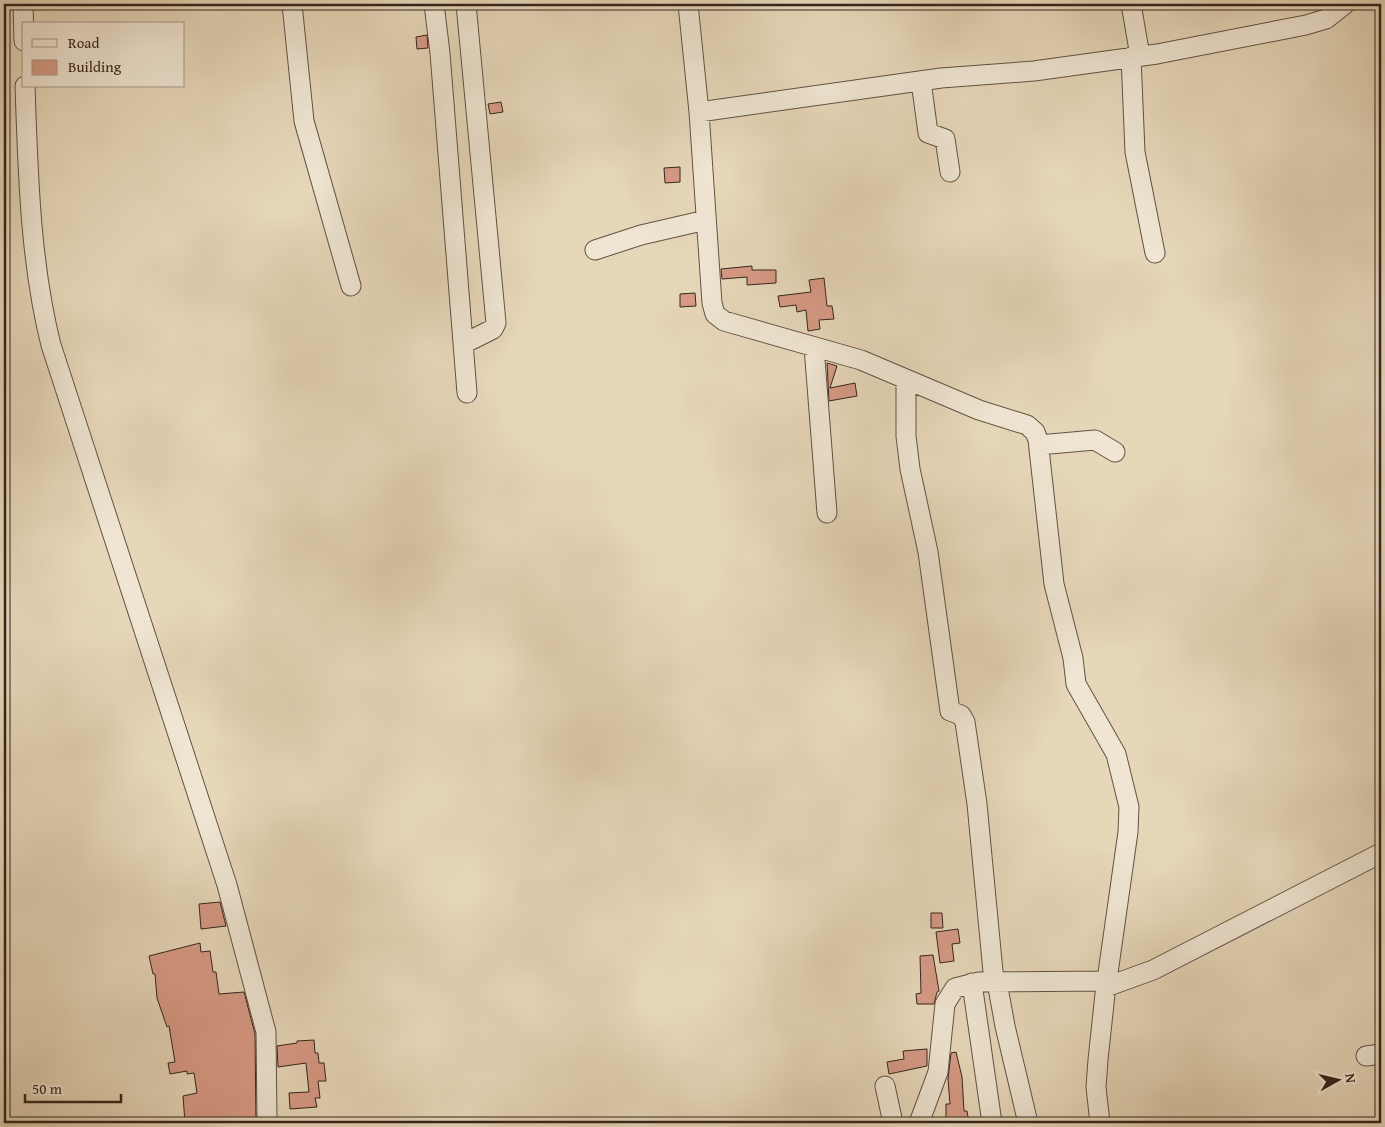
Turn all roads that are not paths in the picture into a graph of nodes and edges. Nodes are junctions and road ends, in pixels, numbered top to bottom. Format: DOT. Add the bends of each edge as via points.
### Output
graph roads {
  1 [pos="23,4"];
  2 [pos="292,4"];
  3 [pos="434,4"];
  4 [pos="466,4"];
  5 [pos="688,4"];
  6 [pos="1131,4"];
  7 [pos="1345,4"];
  8 [pos="23,22"];
  9 [pos="469,51"];
  10 [pos="440,53"];
  11 [pos="1136,56"];
  12 [pos="921,81"];
  13 [pos="25,88"];
  14 [pos="700,112"];
  15 [pos="950,172"];
  16 [pos="706,220"];
  17 [pos="595,250"];
  18 [pos="1155,253"];
  19 [pos="351,286"];
  20 [pos="464,344"];
  21 [pos="814,347"];
  22 [pos="906,380"];
  23 [pos="467,393"];
  24 [pos="1039,445"];
  25 [pos="1115,452"];
  26 [pos="827,513"];
  27 [pos="1381,853"];
  28 [pos="996,982"];
  29 [pos="972,983"];
  30 [pos="1106,984"];
  31 [pos="884,1086"];
  32 [pos="267,1123"];
  33 [pos="893,1123"];
  34 [pos="918,1123"];
  35 [pos="992,1123"];
  36 [pos="1028,1123"];
  37 [pos="1100,1123"];
  1 -- 8 [label="street"];
  2 -- 19 [label="street" via="304,121"];
  3 -- 10 [label="street"];
  4 -- 9 [label="street"];
  5 -- 14 [label="street"];
  6 -- 11 [label="street"];
  7 -- 11 [label="street" via="1326,19 1306,25"];
  9 -- 10 [label="street"];
  9 -- 20 [label="street" via="496,323 493,329"];
  10 -- 20 [label="street"];
  11 -- 12 [label="street" via="1034,71"];
  11 -- 18 [label="street" via="1135,152"];
  12 -- 14 [label="street"];
  12 -- 15 [label="street" via="928,133 943,136"];
  13 -- 32 [label="street" via="27,148 42,310 235,912 266,1032"];
  14 -- 16 [label="street"];
  16 -- 17 [label="street"];
  16 -- 21 [label="street" via="715,314 724,321"];
  20 -- 23 [label="street"];
  21 -- 22 [label="street" via="861,360"];
  21 -- 26 [label="street"];
  22 -- 24 [label="street" via="979,410 1027,424 1035,432"];
  22 -- 28 [label="street" via="907,448 928,552 950,711 961,715 965,722"];
  24 -- 25 [label="street" via="1094,440"];
  24 -- 30 [label="street" via="1054,584 1069,638 1076,684 1116,754 1129,807"];
  27 -- 30 [label="street" via="1153,970"];
  28 -- 29 [label="street"];
  28 -- 30 [label="street"];
  28 -- 36 [label="street"];
  29 -- 34 [label="street" via="955,988 945,1004 938,1072"];
  29 -- 35 [label="street"];
  30 -- 37 [label="street" via="1096,1087"];
  31 -- 33 [label="street"];
}
